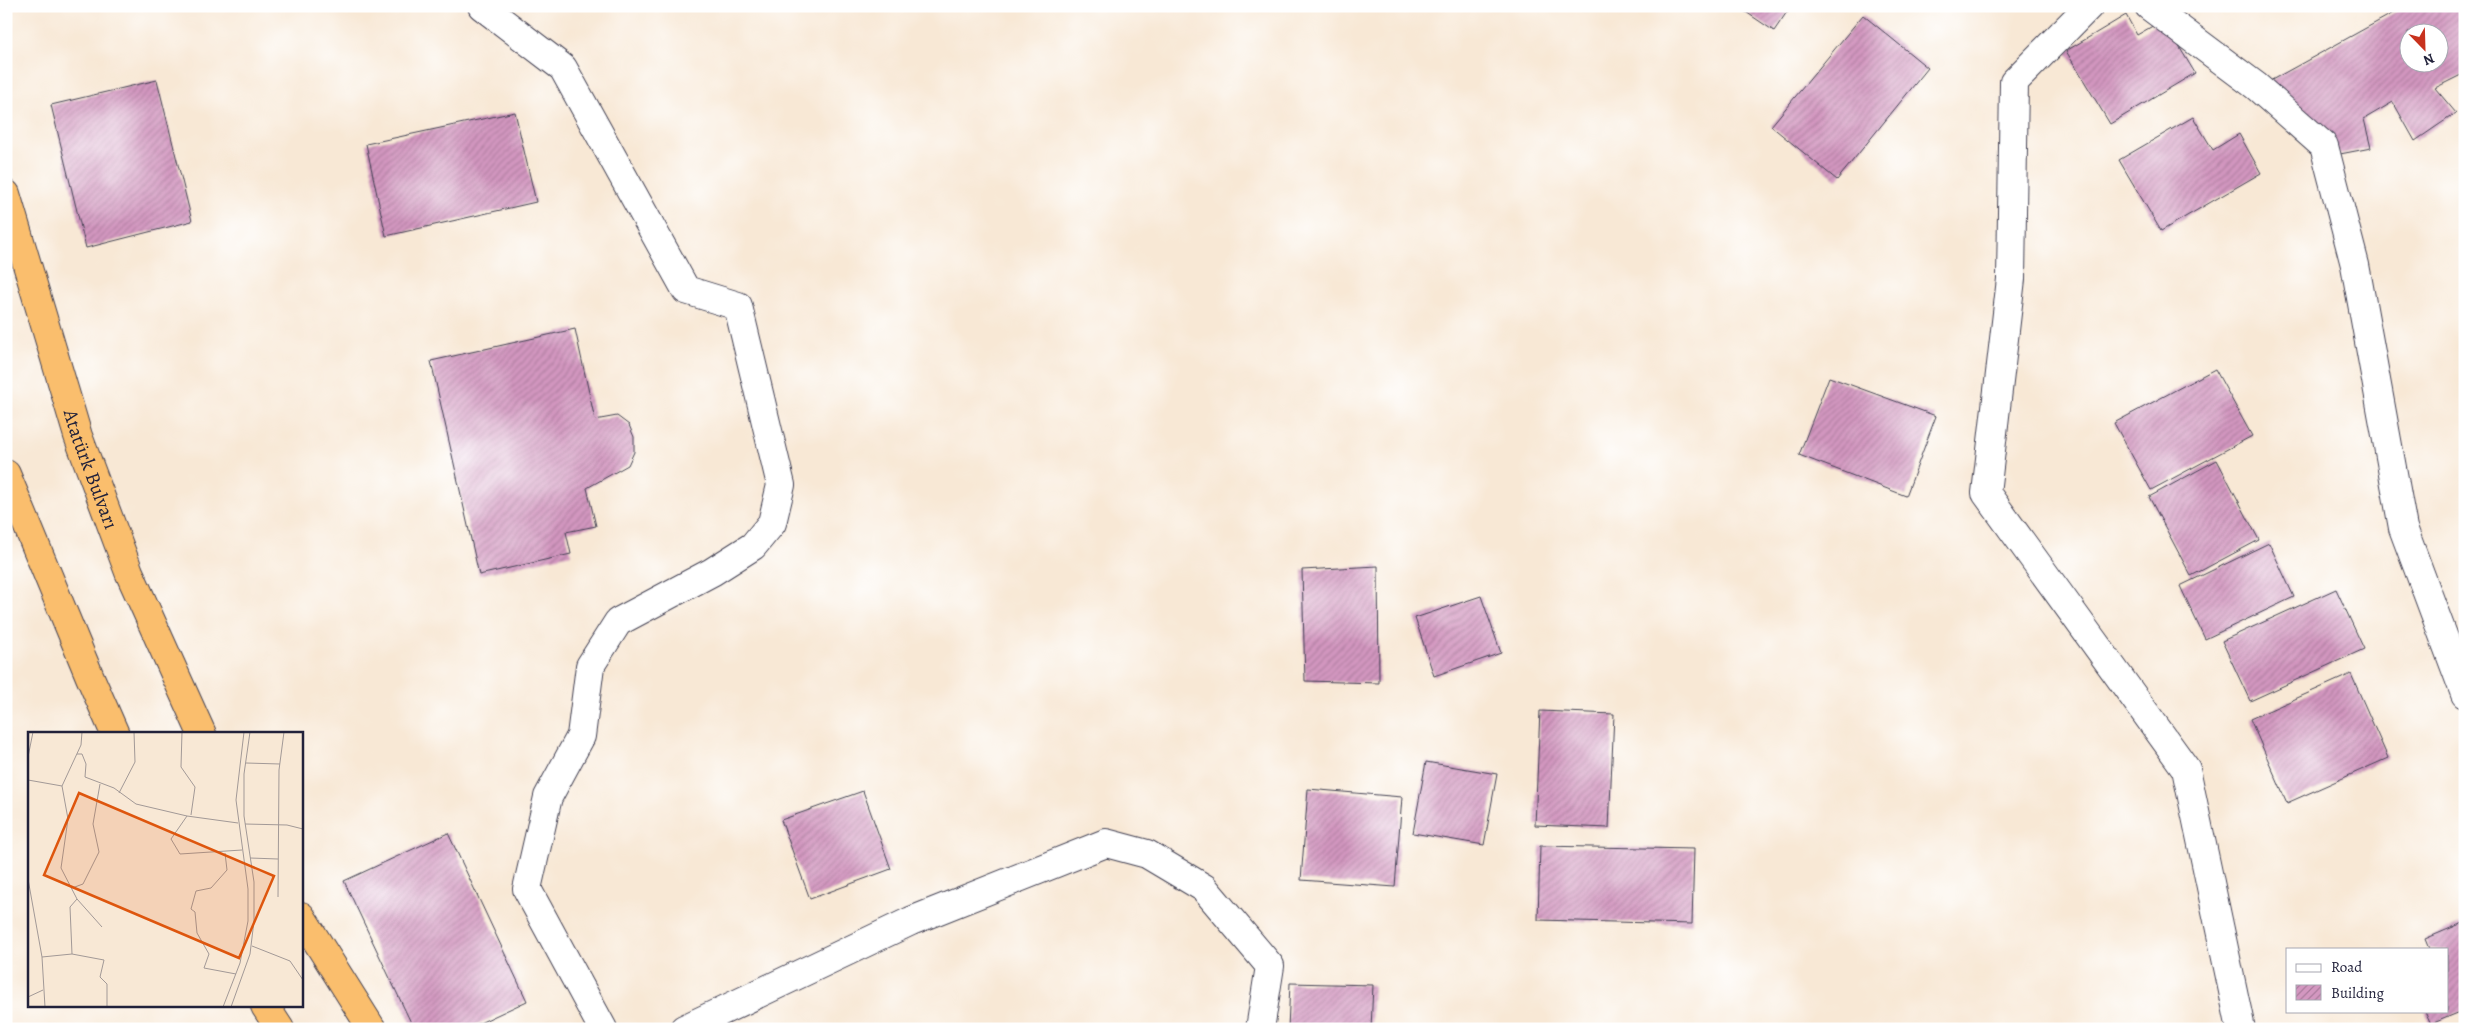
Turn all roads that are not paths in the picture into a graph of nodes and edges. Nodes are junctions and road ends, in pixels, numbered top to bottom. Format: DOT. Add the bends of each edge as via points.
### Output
graph roads {
  1 [pos="482,6"];
  2 [pos="2089,6"];
  3 [pos="2149,6"];
  4 [pos="6,194"];
  5 [pos="6,474"];
  6 [pos="2465,694"];
  7 [pos="114,732"];
  8 [pos="201,732"];
  9 [pos="302,918"];
  10 [pos="266,1008"];
  11 [pos="280,1029"];
  12 [pos="372,1029"];
  13 [pos="603,1029"];
  14 [pos="684,1029"];
  15 [pos="1260,1029"];
  16 [pos="2241,1029"];
  1 -- 13 [label="street" via="563,68 686,290 738,306 781,485 772,524 753,546 712,572 618,622 590,666 581,736 548,797 527,889"];
  2 -- 16 [label="street" via="2014,82 2011,279 1986,493 2186,769"];
  3 -- 6 [label="street" via="2256,86 2324,146 2355,265 2403,528"];
  4 -- 8 [label="highway, Atatürk Bulvarı" via="78,436 129,572"];
  5 -- 7 [label="highway"];
  9 -- 12 [label="highway"];
  10 -- 11 [label="highway"];
  14 -- 15 [label="street" via="911,921 1106,843 1147,854 1204,888 1270,966"];
}
